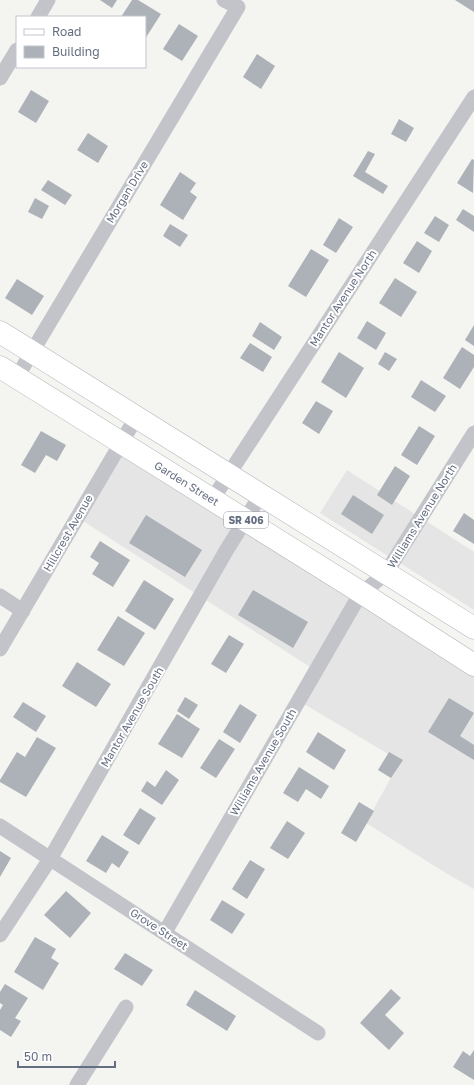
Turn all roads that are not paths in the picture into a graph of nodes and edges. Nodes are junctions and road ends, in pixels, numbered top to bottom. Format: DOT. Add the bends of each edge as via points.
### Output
graph roads {
  1 [pos="48,0"];
  2 [pos="224,0"];
  3 [pos="39,16"];
  4 [pos="16,52"];
  5 [pos="0,78"];
  6 [pos="474,97"];
  7 [pos="0,332"];
  8 [pos="32,352"];
  9 [pos="8,372"];
  10 [pos="137,416"];
  11 [pos="474,433"];
  12 [pos="121,443"];
  13 [pos="228,476"];
  14 [pos="260,496"];
  15 [pos="212,500"];
  16 [pos="245,520"];
  17 [pos="386,573"];
  18 [pos="362,593"];
  19 [pos="0,596"];
  20 [pos="23,611"];
  21 [pos="474,628"];
  22 [pos="0,649"];
  23 [pos="474,664"];
  24 [pos="0,826"];
  25 [pos="50,859"];
  26 [pos="165,932"];
  27 [pos="0,935"];
  28 [pos="126,1006"];
  29 [pos="318,1032"];
  30 [pos="77,1085"];
  1 -- 3 [label="street"];
  2 -- 8 [label="street, Morgan Drive" via="238,7"];
  4 -- 5 [label="street"];
  6 -- 13 [label="street, Mantor Avenue North"];
  7 -- 8 [label="main road, SR 406"];
  8 -- 9 [label="street, Morgan Drive"];
  8 -- 10 [label="main road, SR 406"];
  9 -- 12 [label="main road, Garden Street / SR 406"];
  10 -- 12 [label="street, Hillcrest Avenue"];
  10 -- 13 [label="main road, SR 406"];
  11 -- 17 [label="street, Williams Avenue North"];
  12 -- 15 [label="main road, Garden Street / SR 406"];
  12 -- 20 [label="street, Hillcrest Avenue"];
  13 -- 14 [label="main road, SR 406"];
  13 -- 15 [label="street, Mantor Avenue North"];
  14 -- 16 [label="street, Mantor Avenue South"];
  14 -- 17 [label="main road, SR 406"];
  15 -- 16 [label="main road, Garden Street / SR 406"];
  16 -- 18 [label="main road, Garden Street / SR 406"];
  16 -- 25 [label="street, Mantor Avenue South"];
  17 -- 18 [label="street, Williams Avenue North"];
  17 -- 21 [label="main road, SR 406"];
  18 -- 23 [label="main road, Garden Street / SR 406"];
  18 -- 26 [label="street, Williams Avenue South"];
  19 -- 20 [label="street"];
  20 -- 22 [label="street, Hillcrest Avenue"];
  24 -- 25 [label="street, Grove Street"];
  25 -- 26 [label="street, Grove Street"];
  25 -- 27 [label="street, Mantor Avenue South"];
  26 -- 29 [label="street, Grove Street"];
  28 -- 30 [label="street"];
}
